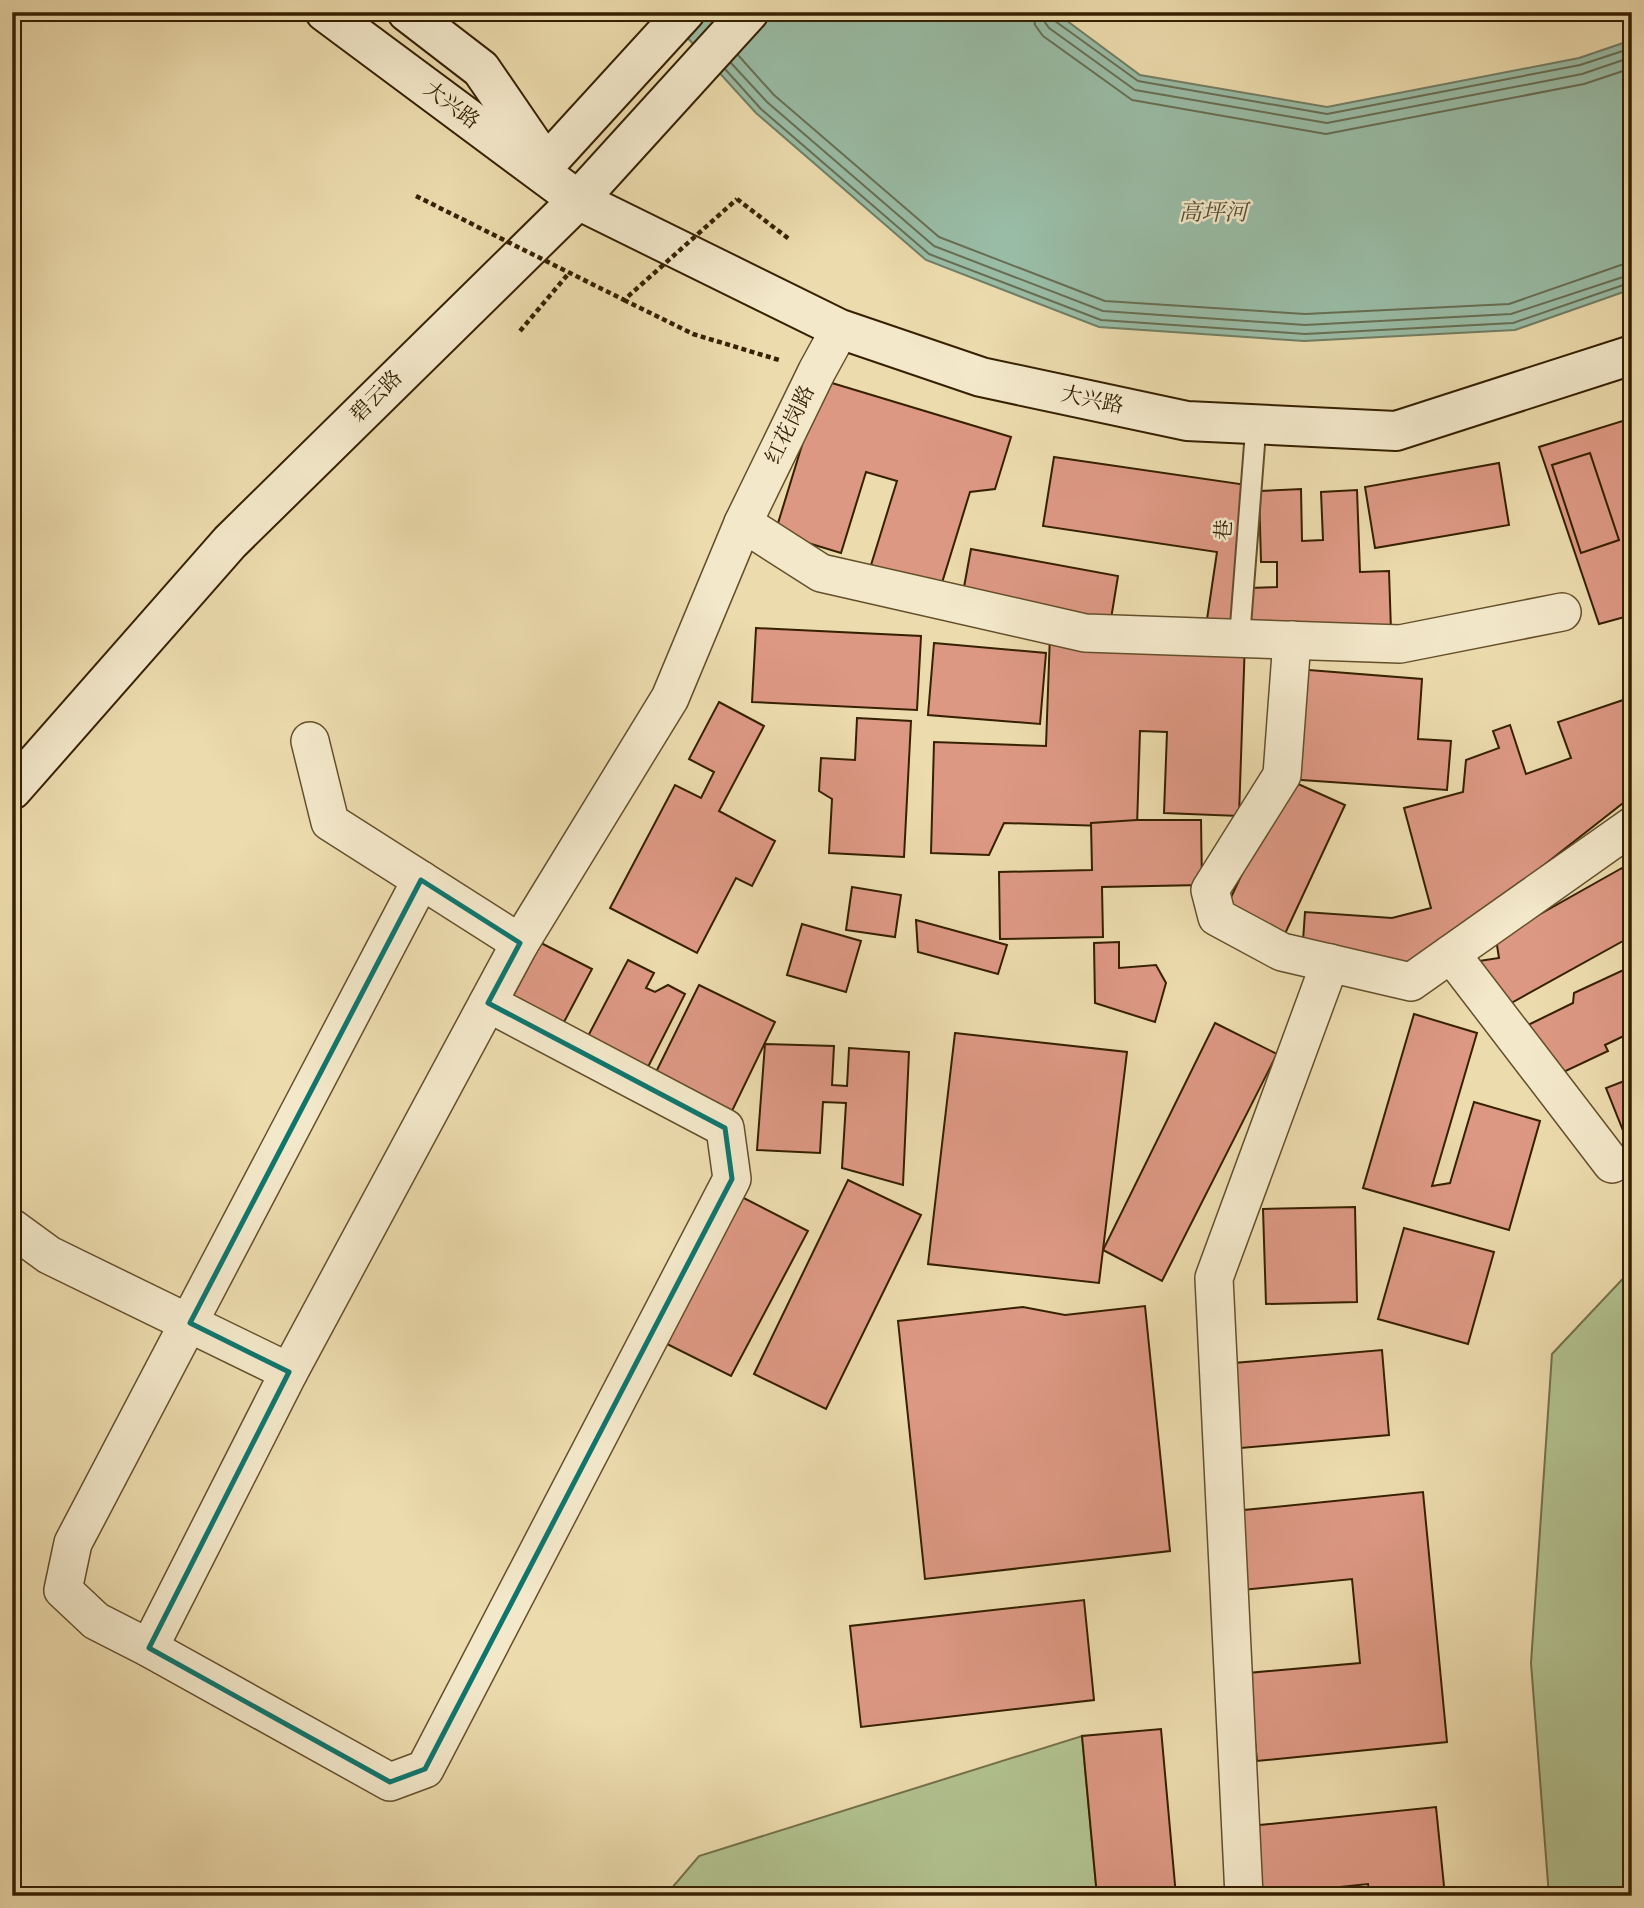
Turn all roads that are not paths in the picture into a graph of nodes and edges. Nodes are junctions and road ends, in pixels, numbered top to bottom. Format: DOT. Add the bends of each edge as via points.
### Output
graph roads {
  1 [pos="325,12"];
  2 [pos="407,12"];
  3 [pos="685,12"];
  4 [pos="750,12"];
  5 [pos="546,164"];
  6 [pos="578,200"];
  7 [pos="840,329"];
  8 [pos="1632,355"];
  9 [pos="1256,425"];
  10 [pos="743,523"];
  11 [pos="1562,612"];
  12 [pos="1243,639"];
  13 [pos="1292,640"];
  14 [pos="310,741"];
  15 [pos="12,790"];
  16 [pos="1632,826"];
  17 [pos="421,880"];
  18 [pos="520,943"];
  19 [pos="1451,954"];
  20 [pos="1330,963"];
  21 [pos="488,1003"];
  22 [pos="1612,1164"];
  23 [pos="12,1228"];
  24 [pos="190,1323"];
  25 [pos="289,1372"];
  26 [pos="149,1648"];
  27 [pos="1244,1896"];
  1 -- 6 [label="street, 大兴路"];
  2 -- 5 [label="street, 大兴路" via="481,69"];
  3 -- 5 [label="street"];
  4 -- 6 [label="street, 碧云路"];
  5 -- 6 [label="street, 大兴路"];
  6 -- 7 [label="street, 大兴路"];
  6 -- 15 [label="street, 碧云路" via="230,542"];
  7 -- 9 [label="street, 大兴路" via="981,377 1187,421"];
  7 -- 10 [label="street, 红花岗路"];
  8 -- 9 [label="street, 大兴路" via="1396,431"];
  9 -- 12 [label="lane, 巷"];
  10 -- 12 [label="street" via="821,573 1085,633"];
  10 -- 18 [label="street, 红花岗路" via="670,698"];
  11 -- 13 [label="street" via="1400,644"];
  12 -- 13 [label="street"];
  13 -- 20 [label="street" via="1282,775 1210,890 1217,917 1282,952"];
  14 -- 17 [label="street" via="330,822"];
  16 -- 19 [label="street"];
  17 -- 18 [label="street"];
  17 -- 24 [label="street"];
  18 -- 21 [label="street, 红花岗路"];
  19 -- 20 [label="street" via="1411,982"];
  19 -- 22 [label="street"];
  20 -- 27 [label="street" via="1214,1278"];
  21 -- 25 [label="street, 红花岗路"];
  21 -- 26 [label="street" via="725,1128 732,1180 425,1769 390,1782"];
  23 -- 24 [label="street" via="49,1255"];
  24 -- 25 [label="street"];
  24 -- 26 [label="street" via="73,1543 63,1590 96,1621"];
  25 -- 26 [label="street, 红花岗路"];
}
